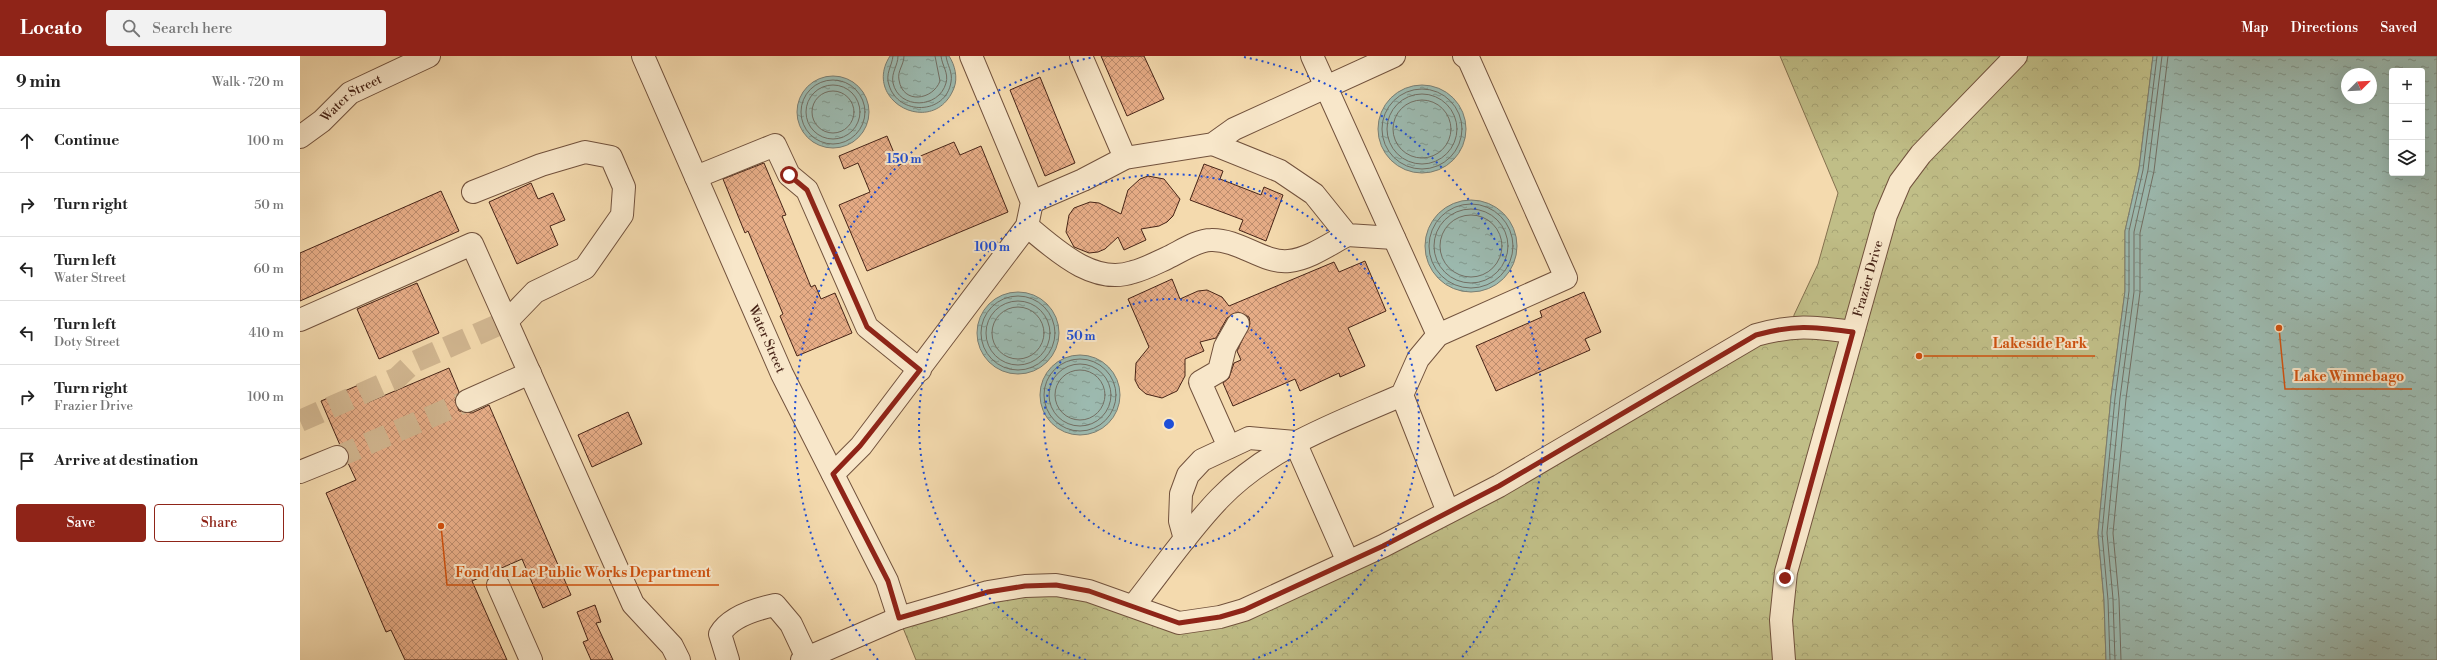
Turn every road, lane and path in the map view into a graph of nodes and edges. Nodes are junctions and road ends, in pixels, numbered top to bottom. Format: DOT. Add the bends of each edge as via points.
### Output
graph roads {
  1 [pos="429,56"];
  2 [pos="643,56"];
  3 [pos="971,56"];
  4 [pos="1081,56"];
  5 [pos="1312,56"];
  6 [pos="1394,56"];
  7 [pos="1464,56"];
  8 [pos="2016,56"];
  9 [pos="1325,87"];
  10 [pos="300,137"];
  11 [pos="1213,144"];
  12 [pos="1125,158"];
  13 [pos="696,177"];
  14 [pos="473,192"];
  15 [pos="1032,202"];
  16 [pos="1027,226"];
  17 [pos="1347,235"];
  18 [pos="1394,238"];
  19 [pos="300,320"];
  20 [pos="507,321"];
  21 [pos="1238,324"];
  22 [pos="1853,332"];
  23 [pos="1438,334"];
  24 [pos="920,370"];
  25 [pos="530,373"];
  26 [pos="1402,395"];
  27 [pos="466,401"];
  28 [pos="1295,442"];
  29 [pos="1229,447"];
  30 [pos="337,457"];
  31 [pos="300,472"];
  32 [pos="833,474"];
  33 [pos="1448,512"];
  34 [pos="1185,540"];
  35 [pos="1348,562"];
  36 [pos="498,585"];
  37 [pos="1134,605"];
  38 [pos="899,618"];
  39 [pos="805,659"];
  40 [pos="531,660"];
  41 [pos="679,660"];
  42 [pos="728,660"];
  43 [pos="1784,660"];
  1 -- 10 [label="street, Water Street" via="350,93 322,121"];
  2 -- 13 [label="street, Water Street"];
  3 -- 15 [label="street"];
  4 -- 12 [label="street"];
  5 -- 9 [label="street"];
  6 -- 9 [label="street"];
  7 -- 23 [label="street" via="1469,60 1566,278"];
  8 -- 22 [label="street, Frazier Drive" via="1921,154 1900,182 1886,215"];
  9 -- 11 [label="street" via="1234,129"];
  9 -- 18 [label="street"];
  11 -- 12 [label="street"];
  11 -- 17 [label="street" via="1280,171 1314,194"];
  12 -- 15 [label="street"];
  13 -- 24 [label="street" via="775,145 789,175 807,190 867,327"];
  13 -- 32 [label="street, Water Street" via="782,374"];
  14 -- 20 [label="street" via="541,165 585,152 611,157 624,187 622,215 585,268 535,292"];
  15 -- 16 [label="street"];
  16 -- 17 [label="street" via="1061,254 1088,269 1110,274 1132,273 1207,240 1222,239 1275,260 1289,261"];
  16 -- 24 [label="street"];
  17 -- 18 [label="street"];
  18 -- 23 [label="street"];
  19 -- 20 [label="street" via="472,244"];
  20 -- 25 [label="street"];
  21 -- 29 [label="street" via="1225,347 1220,371 1200,382"];
  22 -- 33 [label="street" via="1809,326 1780,328 1756,335 1551,458"];
  22 -- 43 [label="street, Frazier Drive" via="1786,572 1781,620"];
  23 -- 26 [label="street" via="1418,359"];
  24 -- 32 [label="street" via="860,446"];
  25 -- 27 [label="street"];
  25 -- 41 [label="street" via="633,604 672,646"];
  26 -- 28 [label="street"];
  26 -- 33 [label="street"];
  28 -- 29 [label="street" via="1249,438"];
  28 -- 34 [label="street" via="1259,466 1220,498"];
  28 -- 35 [label="street"];
  29 -- 34 [label="street" via="1202,460 1188,475 1181,494 1180,522"];
  30 -- 31 [label="street"];
  32 -- 38 [label="street, Water Street" via="888,581"];
  33 -- 35 [label="street"];
  34 -- 37 [label="street"];
  35 -- 37 [label="street" via="1244,610 1220,617 1179,623"];
  36 -- 40 [label="street"];
  37 -- 38 [label="street" via="1089,591 1056,585 1025,586 988,592"];
  38 -- 39 [label="street"];
  39 -- 42 [label="street" via="790,624 775,605 761,608 726,624 720,634"];
}
